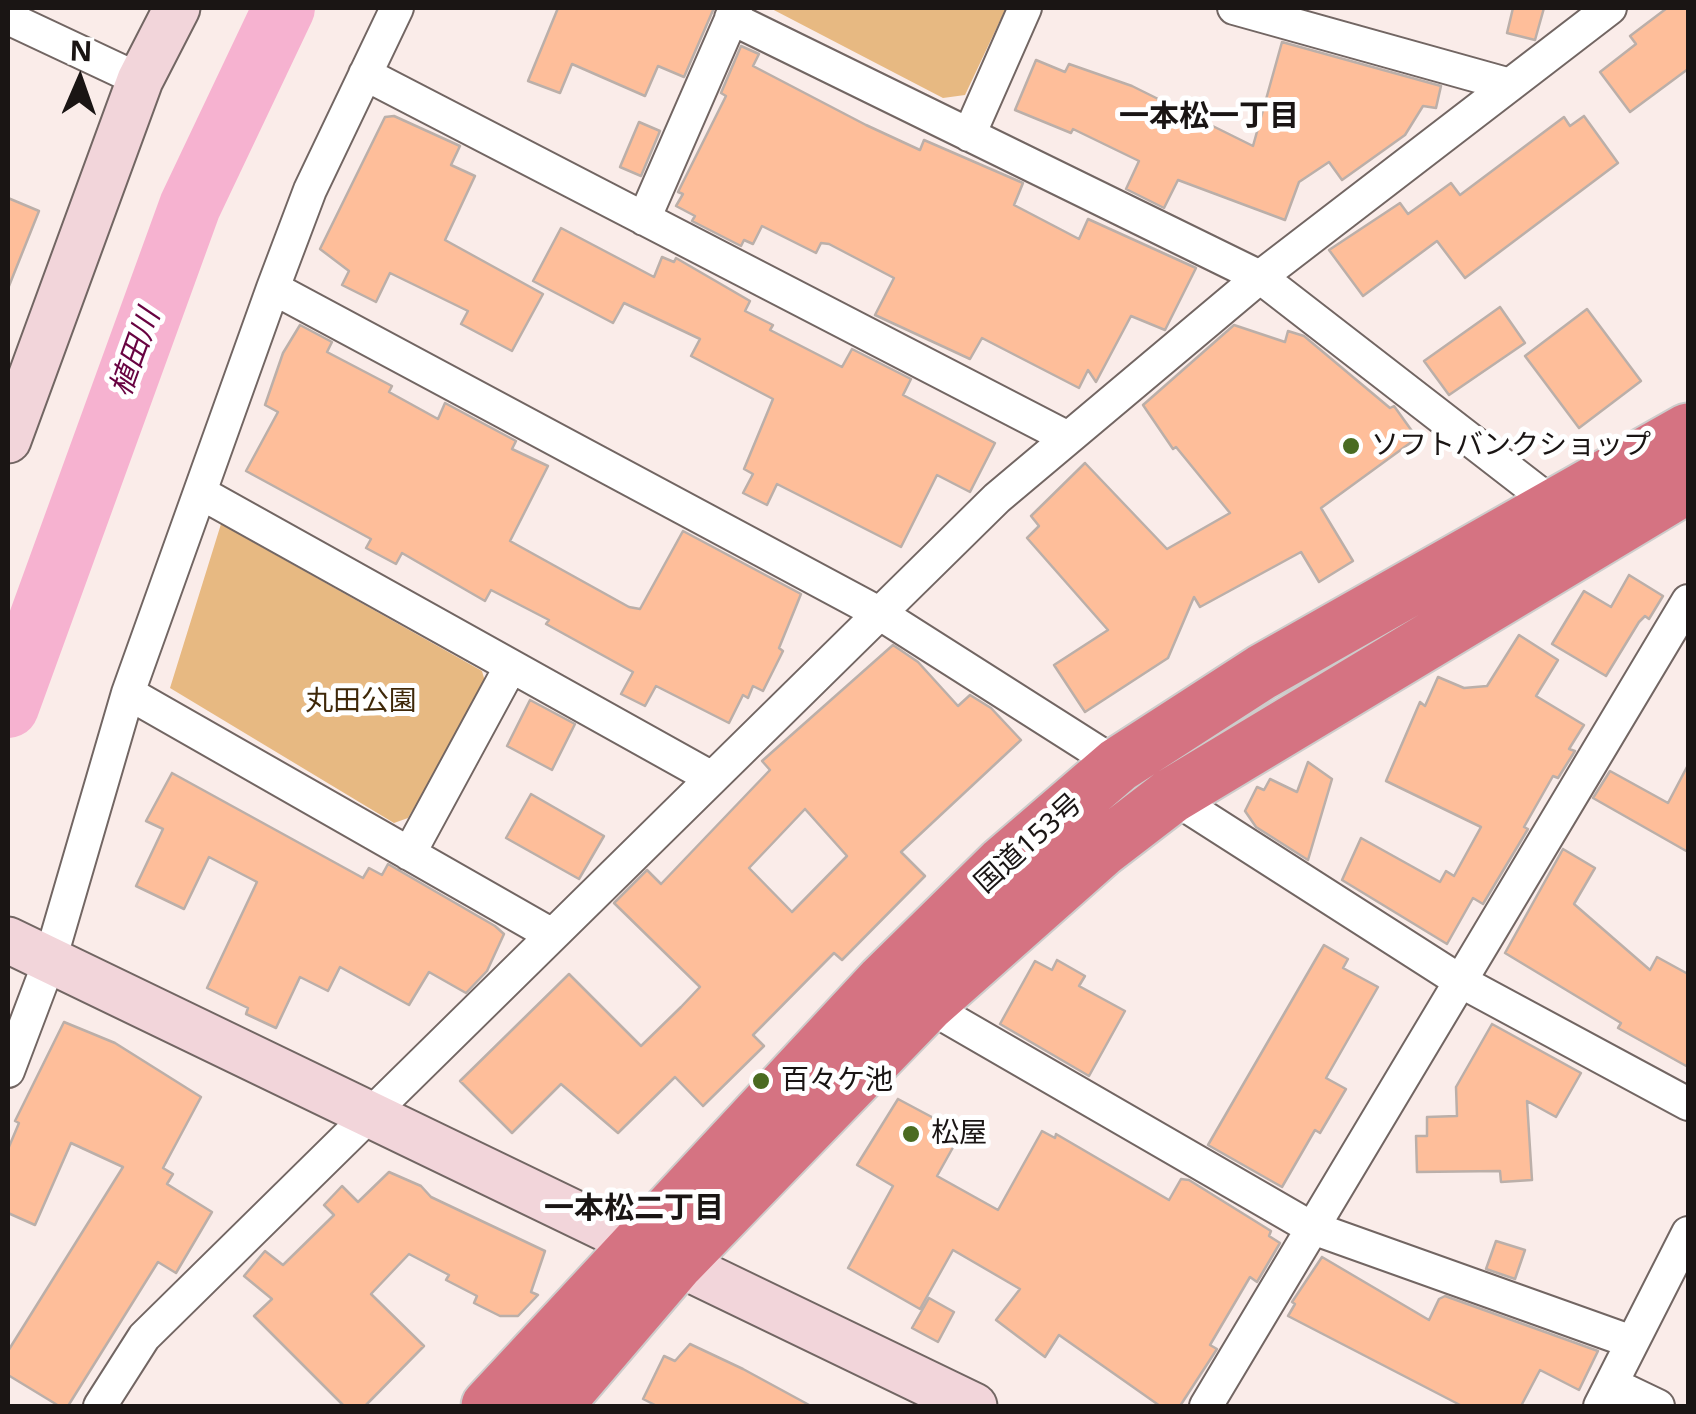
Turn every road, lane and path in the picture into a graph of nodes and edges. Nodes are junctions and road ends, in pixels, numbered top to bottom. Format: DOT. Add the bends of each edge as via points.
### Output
graph roads {
  1 [pos="177,8"];
  2 [pos="396,8"];
  3 [pos="1025,8"];
  4 [pos="1234,8"];
  5 [pos="1610,8"];
  6 [pos="734,13"];
  7 [pos="8,18"];
  8 [pos="365,74"];
  9 [pos="140,80"];
  10 [pos="1510,85"];
  11 [pos="969,135"];
  12 [pos="644,219"];
  13 [pos="1260,277"];
  14 [pos="273,288"];
  15 [pos="1688,431"];
  16 [pos="1068,438"];
  17 [pos="8,440"];
  18 [pos="1688,485"];
  19 [pos="201,493"];
  20 [pos="1556,507"];
  21 [pos="1688,601"];
  22 [pos="879,614"];
  23 [pos="511,666"];
  24 [pos="128,693"];
  25 [pos="1118,765"];
  26 [pos="712,778"];
  27 [pos="1171,796"];
  28 [pos="409,854"];
  29 [pos="552,936"];
  30 [pos="29,950"];
  31 [pos="1460,981"];
  32 [pos="926,1005"];
  33 [pos="8,1072"];
  34 [pos="1688,1104"];
  35 [pos="372,1115"];
  36 [pos="1310,1228"];
  37 [pos="1688,1233"];
  38 [pos="658,1253"];
  39 [pos="1632,1342"];
  40 [pos="1606,1395"];
  41 [pos="100,1406"];
  42 [pos="489,1406"];
  43 [pos="554,1406"];
  44 [pos="974,1406"];
  45 [pos="1206,1406"];
  46 [pos="1658,1406"];
  1 -- 9 [label="street"];
  2 -- 8 [label="street"];
  3 -- 11 [label="street"];
  4 -- 10 [label="street"];
  5 -- 10 [label="street"];
  6 -- 11 [label="street"];
  6 -- 12 [label="street"];
  7 -- 9 [label="street"];
  8 -- 12 [label="street"];
  8 -- 14 [label="street"];
  9 -- 17 [label="street"];
  10 -- 13 [label="street"];
  11 -- 13 [label="street"];
  12 -- 16 [label="street"];
  13 -- 16 [label="street"];
  13 -- 20 [label="street"];
  14 -- 19 [label="street"];
  14 -- 22 [label="street"];
  15 -- 20 [label="highway, 国道153号"];
  16 -- 22 [label="street"];
  18 -- 27 [label="highway, 国道153号"];
  19 -- 23 [label="street"];
  19 -- 24 [label="street"];
  20 -- 25 [label="highway, 国道153号" via="1262,672"];
  21 -- 31 [label="street"];
  22 -- 25 [label="street"];
  22 -- 26 [label="street"];
  23 -- 26 [label="street"];
  23 -- 28 [label="street"];
  24 -- 28 [label="street"];
  24 -- 30 [label="street"];
  25 -- 38 [label="highway, 国道153号" via="1003,864 898,968"];
  26 -- 29 [label="street"];
  27 -- 31 [label="street"];
  27 -- 32 [label="highway, 国道153号"];
  28 -- 29 [label="street"];
  29 -- 35 [label="street"];
  30 -- 33 [label="street"];
  30 -- 35 [label="street"];
  31 -- 34 [label="street"];
  31 -- 36 [label="street"];
  32 -- 36 [label="street"];
  32 -- 38 [label="highway, 国道153号"];
  35 -- 38 [label="street"];
  35 -- 41 [label="street" via="144,1336"];
  36 -- 39 [label="street"];
  36 -- 45 [label="street"];
  37 -- 39 [label="street"];
  38 -- 42 [label="highway, 国道153号"];
  38 -- 43 [label="highway, 国道153号"];
  38 -- 44 [label="street"];
  39 -- 40 [label="street"];
  40 -- 46 [label="street"];
}
